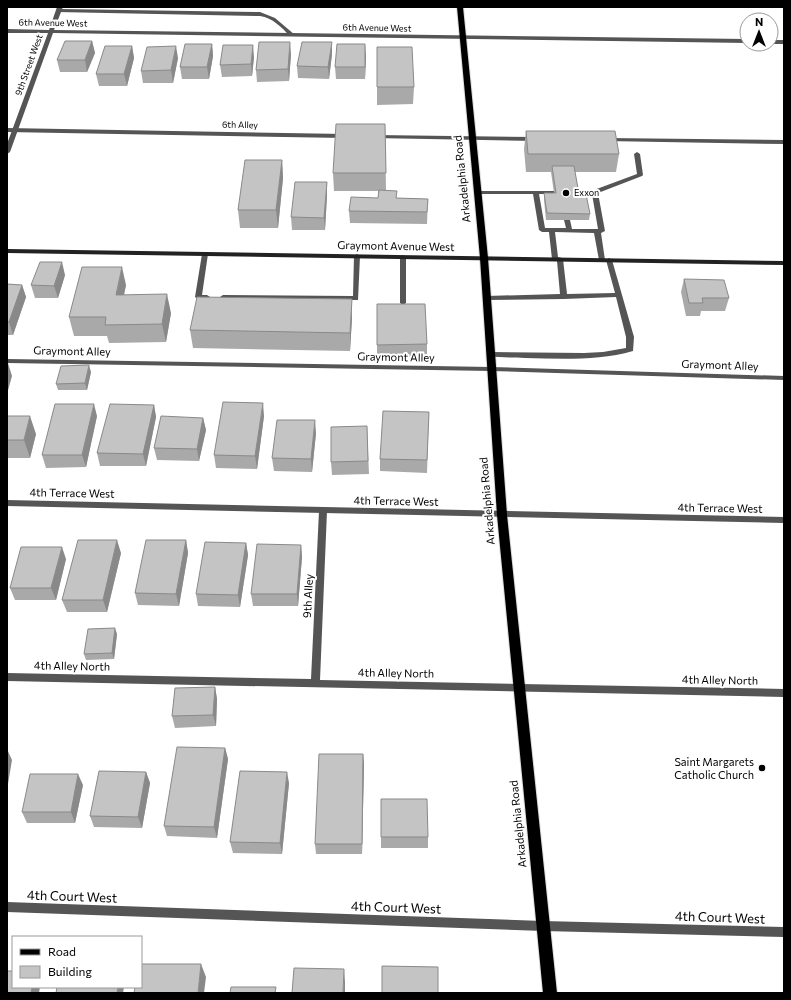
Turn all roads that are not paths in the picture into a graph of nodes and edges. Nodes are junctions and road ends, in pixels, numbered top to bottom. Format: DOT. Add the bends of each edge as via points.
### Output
graph roads {
  1 [pos="460,7"];
  2 [pos="59,9"];
  3 [pos="7,31"];
  4 [pos="51,31"];
  5 [pos="292,35"];
  6 [pos="462,37"];
  7 [pos="739,41"];
  8 [pos="7,130"];
  9 [pos="15,130"];
  10 [pos="355,136"];
  11 [pos="370,137"];
  12 [pos="472,138"];
  13 [pos="544,139"];
  14 [pos="600,140"];
  15 [pos="784,142"];
  16 [pos="7,152"];
  17 [pos="637,154"];
  18 [pos="478,192"];
  19 [pos="536,192"];
  20 [pos="554,192"];
  21 [pos="576,192"];
  22 [pos="595,192"];
  23 [pos="567,220"];
  24 [pos="552,230"];
  25 [pos="569,230"];
  26 [pos="597,231"];
  27 [pos="7,251"];
  28 [pos="205,254"];
  29 [pos="356,256"];
  30 [pos="403,257"];
  31 [pos="484,258"];
  32 [pos="558,259"];
  33 [pos="605,260"];
  34 [pos="784,263"];
  35 [pos="618,295"];
  36 [pos="564,297"];
  37 [pos="487,298"];
  38 [pos="403,303"];
  39 [pos="491,354"];
  40 [pos="7,361"];
  41 [pos="492,369"];
  42 [pos="784,378"];
  43 [pos="7,503"];
  44 [pos="323,511"];
  45 [pos="502,515"];
  46 [pos="784,520"];
  47 [pos="7,677"];
  48 [pos="315,683"];
  49 [pos="519,687"];
  50 [pos="784,693"];
  51 [pos="7,907"];
  52 [pos="543,926"];
  53 [pos="784,932"];
  54 [pos="550,993"];
  1 -- 6 [label="main road, Arkadelphia Road"];
  2 -- 4 [label="street, 9th Street West"];
  2 -- 5 [label="street" via="269,15"];
  3 -- 4 [label="street, 6th Avenue West"];
  4 -- 5 [label="street, 6th Avenue West"];
  4 -- 9 [label="street, 9th Street West"];
  5 -- 6 [label="street, 6th Avenue West"];
  6 -- 7 [label="street, 6th Avenue West"];
  6 -- 12 [label="main road, Arkadelphia Road"];
  8 -- 9 [label="street, 6th Alley"];
  9 -- 10 [label="street, 6th Alley"];
  9 -- 16 [label="street, 9th Street West"];
  11 -- 12 [label="street"];
  12 -- 13 [label="street"];
  12 -- 18 [label="main road, Arkadelphia Road"];
  14 -- 15 [label="street"];
  17 -- 22 [label="street" via="640,176"];
  18 -- 19 [label="street"];
  18 -- 31 [label="main road, Arkadelphia Road"];
  19 -- 20 [label="street"];
  19 -- 24 [label="street" via="542,230"];
  21 -- 22 [label="street"];
  22 -- 26 [label="street" via="602,231"];
  23 -- 25 [label="street"];
  24 -- 25 [label="street"];
  24 -- 32 [label="street"];
  25 -- 26 [label="street"];
  26 -- 33 [label="street"];
  27 -- 28 [label="main road, Graymont Avenue West"];
  28 -- 29 [label="main road, Graymont Avenue West"];
  28 -- 29 [label="street" via="198,297 356,298"];
  29 -- 30 [label="main road, Graymont Avenue West"];
  30 -- 31 [label="main road, Graymont Avenue West"];
  30 -- 38 [label="street"];
  31 -- 32 [label="main road, Graymont Avenue West"];
  31 -- 37 [label="main road, Arkadelphia Road"];
  32 -- 33 [label="main road, Graymont Avenue West"];
  32 -- 36 [label="street"];
  33 -- 34 [label="main road, Graymont Avenue West"];
  33 -- 35 [label="street"];
  35 -- 36 [label="street"];
  35 -- 39 [label="street" via="630,337 630,349 622,353"];
  36 -- 37 [label="street"];
  37 -- 39 [label="main road, Arkadelphia Road"];
  39 -- 41 [label="main road, Arkadelphia Road"];
  40 -- 41 [label="street, Graymont Alley"];
  41 -- 42 [label="street, Graymont Alley"];
  41 -- 45 [label="main road, Arkadelphia Road"];
  43 -- 44 [label="street, 4th Terrace West"];
  44 -- 45 [label="street, 4th Terrace West"];
  44 -- 48 [label="street, 9th Alley"];
  45 -- 46 [label="street, 4th Terrace West"];
  45 -- 49 [label="main road, Arkadelphia Road"];
  47 -- 48 [label="street, 4th Alley North"];
  48 -- 49 [label="street, 4th Alley North"];
  49 -- 50 [label="street, 4th Alley North"];
  49 -- 52 [label="main road, Arkadelphia Road"];
  51 -- 52 [label="street, 4th Court West"];
  52 -- 53 [label="street, 4th Court West"];
  52 -- 54 [label="main road, Arkadelphia Road"];
}
